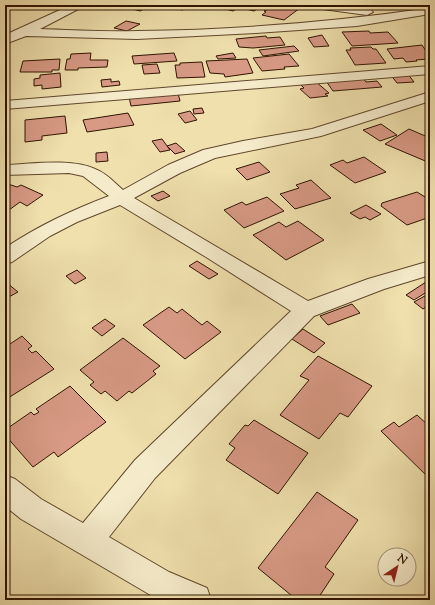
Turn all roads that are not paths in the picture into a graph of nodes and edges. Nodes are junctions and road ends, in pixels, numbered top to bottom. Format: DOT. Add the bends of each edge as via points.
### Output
graph roads {
  1 [pos="80,5"];
  2 [pos="315,5"];
  3 [pos="430,11"];
  4 [pos="396,17"];
  5 [pos="24,32"];
  6 [pos="5,40"];
  7 [pos="430,70"];
  8 [pos="430,96"];
  9 [pos="5,105"];
  10 [pos="5,170"];
  11 [pos="121,198"];
  12 [pos="5,257"];
  13 [pos="430,268"];
  14 [pos="306,310"];
  15 [pos="5,488"];
  16 [pos="87,541"];
  17 [pos="195,600"];
  1 -- 5 [label="street"];
  2 -- 4 [label="street"];
  3 -- 4 [label="street"];
  4 -- 5 [label="street" via="357,22 137,35"];
  5 -- 6 [label="street"];
  7 -- 9 [label="street"];
  8 -- 11 [label="street" via="314,133 209,154 174,169"];
  10 -- 11 [label="street" via="69,168 89,172"];
  11 -- 12 [label="street" via="70,218"];
  11 -- 14 [label="street"];
  13 -- 14 [label="street" via="376,284"];
  14 -- 16 [label="street" via="144,469"];
  15 -- 16 [label="street" via="31,509"];
  16 -- 17 [label="street" via="158,583"];
}
